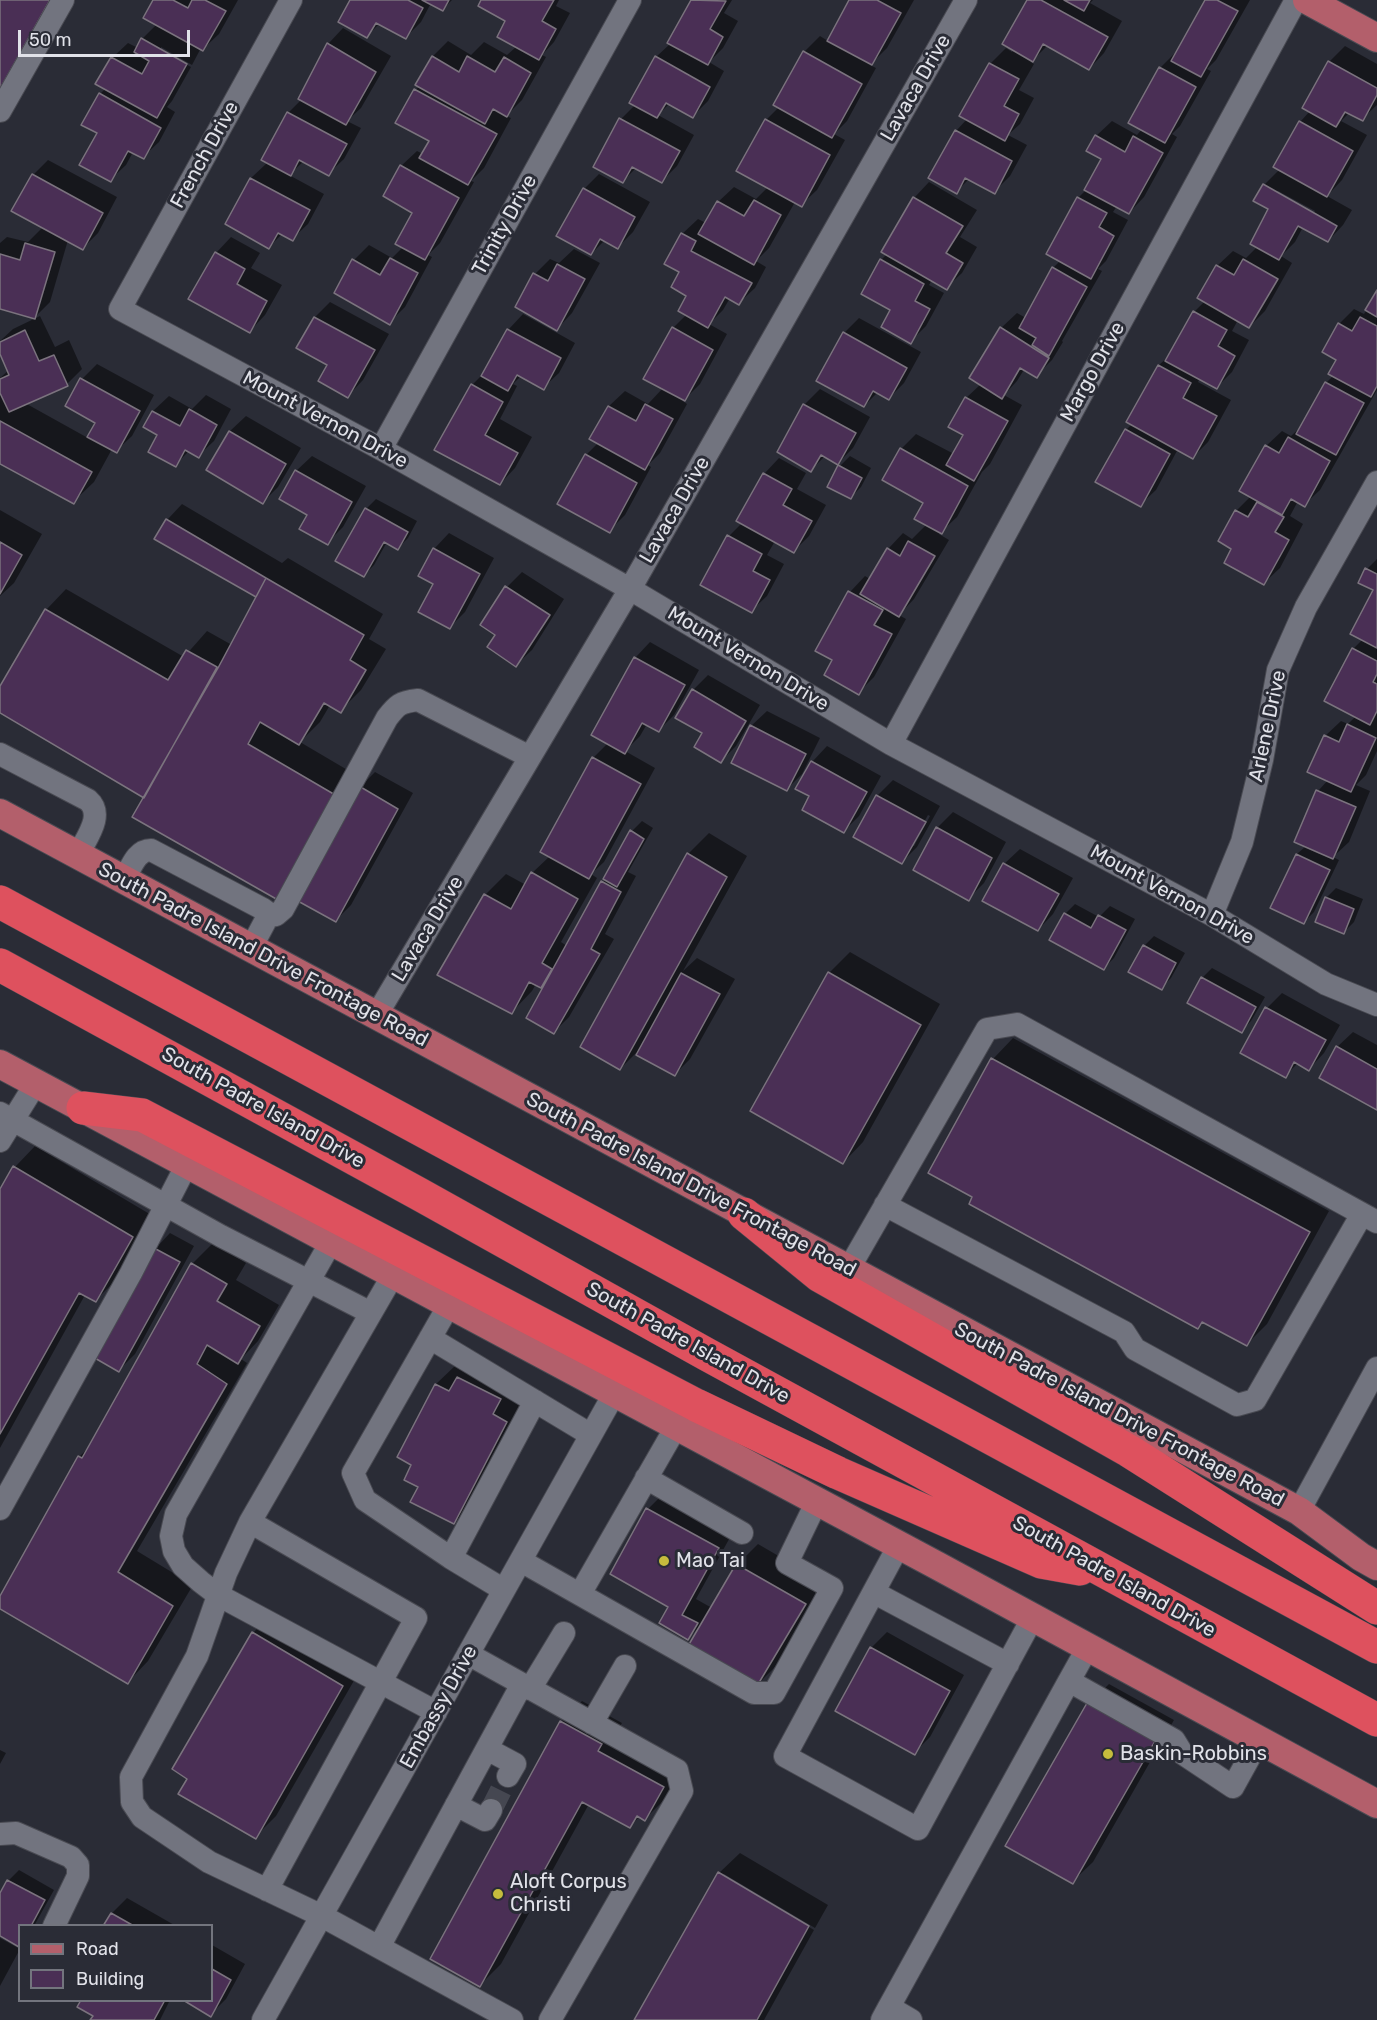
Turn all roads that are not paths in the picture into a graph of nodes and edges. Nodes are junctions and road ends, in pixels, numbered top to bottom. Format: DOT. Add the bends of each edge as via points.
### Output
graph roads {
  1 [pos="63,0"];
  2 [pos="291,0"];
  3 [pos="630,0"];
  4 [pos="966,0"];
  5 [pos="1296,0"];
  6 [pos="1306,0"];
  7 [pos="1377,39"];
  8 [pos="0,111"];
  9 [pos="120,309"];
  10 [pos="381,449"];
  11 [pos="1377,482"];
  12 [pos="630,590"];
  13 [pos="891,744"];
  14 [pos="0,754"];
  15 [pos="530,757"];
  16 [pos="0,813"];
  17 [pos="78,855"];
  18 [pos="124,880"];
  19 [pos="0,902"];
  20 [pos="1212,915"];
  21 [pos="268,916"];
  22 [pos="250,948"];
  23 [pos="0,965"];
  24 [pos="1377,1005"];
  25 [pos="376,1016"];
  26 [pos="0,1064"];
  27 [pos="36,1083"];
  28 [pos="83,1108"];
  29 [pos="6,1117"];
  30 [pos="0,1142"];
  31 [pos="187,1164"];
  32 [pos="885,1205"];
  33 [pos="166,1206"];
  34 [pos="744,1214"];
  35 [pos="1369,1218"];
  36 [pos="331,1242"];
  37 [pos="848,1270"];
  38 [pos="393,1275"];
  39 [pos="309,1280"];
  40 [pos="449,1305"];
  41 [pos="371,1313"];
  42 [pos="430,1338"];
  43 [pos="1377,1368"];
  44 [pos="614,1394"];
  45 [pos="535,1401"];
  46 [pos="676,1427"];
  47 [pos="591,1435"];
  48 [pos="646,1478"];
  49 [pos="817,1502"];
  50 [pos="0,1509"];
  51 [pos="1299,1511"];
  52 [pos="250,1522"];
  53 [pos="742,1533"];
  54 [pos="899,1545"];
  55 [pos="451,1558"];
  56 [pos="521,1561"];
  57 [pos="1377,1566"];
  58 [pos="1111,1575"];
  59 [pos="504,1590"];
  60 [pos="875,1593"];
  61 [pos="579,1594"];
  62 [pos="218,1595"];
  63 [pos="1377,1608"];
  64 [pos="1033,1617"];
  65 [pos="564,1633"];
  66 [pos="1088,1647"];
  67 [pos="1377,1647"];
  68 [pos="468,1654"];
  69 [pos="1008,1664"];
  70 [pos="625,1666"];
  71 [pos="1069,1681"];
  72 [pos="382,1683"];
  73 [pos="526,1686"];
  74 [pos="436,1712"];
  75 [pos="1377,1719"];
  76 [pos="592,1723"];
  77 [pos="1259,1740"];
  78 [pos="487,1749"];
  79 [pos="508,1776"];
  80 [pos="1377,1804"];
  81 [pos="456,1805"];
  82 [pos="491,1810"];
  83 [pos="0,1834"];
  84 [pos="267,1890"];
  85 [pos="322,1916"];
  86 [pos="55,1924"];
  87 [pos="379,1947"];
  88 [pos="885,2014"];
  89 [pos="263,2020"];
  90 [pos="512,2020"];
  91 [pos="550,2020"];
  92 [pos="911,2020"];
  1 -- 8 [label="street"];
  2 -- 9 [label="street, French Drive"];
  3 -- 10 [label="street, Trinity Drive"];
  4 -- 12 [label="street, Lavaca Drive"];
  5 -- 13 [label="street, Margo Drive"];
  6 -- 7 [label="main road"];
  9 -- 10 [label="street, Mount Vernon Drive"];
  10 -- 12 [label="street, Mount Vernon Drive"];
  11 -- 20 [label="street, Arlene Drive" via="1306,607 1278,670 1242,842"];
  12 -- 13 [label="street, Mount Vernon Drive"];
  12 -- 15 [label="street, Lavaca Drive"];
  13 -- 20 [label="street, Mount Vernon Drive"];
  14 -- 17 [label="street" via="93,805 96,818"];
  15 -- 21 [label="street" via="418,700 397,705 283,909"];
  15 -- 25 [label="street, Lavaca Drive"];
  16 -- 17 [label="main road, South Padre Island Drive Frontage Road"];
  17 -- 18 [label="main road, South Padre Island Drive Frontage Road"];
  18 -- 21 [label="street" via="138,854 151,850 263,909"];
  18 -- 22 [label="main road, South Padre Island Drive Frontage Road"];
  19 -- 67 [label="highway"];
  20 -- 24 [label="street, Mount Vernon Drive" via="1326,984"];
  21 -- 22 [label="street"];
  22 -- 25 [label="main road, South Padre Island Drive Frontage Road"];
  23 -- 58 [label="highway, South Padre Island Drive"];
  25 -- 34 [label="main road, South Padre Island Drive Frontage Road"];
  26 -- 27 [label="main road"];
  27 -- 28 [label="main road"];
  27 -- 29 [label="street"];
  28 -- 31 [label="main road"];
  28 -- 58 [label="highway" via="142,1114 696,1405 838,1473 1041,1562"];
  29 -- 30 [label="street"];
  29 -- 33 [label="street"];
  31 -- 33 [label="street"];
  31 -- 36 [label="main road"];
  32 -- 35 [label="street" via="987,1029 1017,1024"];
  32 -- 35 [label="street" via="1124,1332 1135,1349 1237,1405 1255,1400"];
  32 -- 37 [label="street"];
  33 -- 39 [label="street"];
  33 -- 50 [label="street"];
  34 -- 37 [label="main road, South Padre Island Drive Frontage Road"];
  34 -- 63 [label="highway" via="820,1276 1130,1451"];
  36 -- 38 [label="main road"];
  36 -- 39 [label="street"];
  37 -- 51 [label="main road, South Padre Island Drive Frontage Road"];
  38 -- 40 [label="main road"];
  38 -- 41 [label="street"];
  39 -- 41 [label="street"];
  39 -- 62 [label="street" via="176,1515 171,1536 174,1551 183,1566"];
  40 -- 42 [label="street"];
  40 -- 44 [label="main road"];
  41 -- 52 [label="street"];
  42 -- 45 [label="street"];
  42 -- 55 [label="street" via="353,1473 365,1500"];
  43 -- 51 [label="street"];
  44 -- 46 [label="main road"];
  44 -- 47 [label="street, Embassy Drive"];
  45 -- 47 [label="street"];
  45 -- 55 [label="street"];
  46 -- 48 [label="street"];
  46 -- 49 [label="main road"];
  47 -- 56 [label="street, Embassy Drive"];
  48 -- 53 [label="street"];
  48 -- 61 [label="street"];
  49 -- 54 [label="main road"];
  49 -- 61 [label="street" via="787,1563 832,1588 774,1693 754,1693"];
  51 -- 57 [label="main road, South Padre Island Drive Frontage Road"];
  52 -- 62 [label="street"];
  52 -- 72 [label="street" via="416,1618"];
  54 -- 60 [label="street"];
  54 -- 64 [label="main road"];
  55 -- 59 [label="street"];
  56 -- 59 [label="street, Embassy Drive"];
  56 -- 61 [label="street"];
  58 -- 75 [label="highway, South Padre Island Drive"];
  59 -- 68 [label="street, Embassy Drive"];
  60 -- 69 [label="street"];
  60 -- 69 [label="street" via="785,1756 918,1829"];
  62 -- 72 [label="street"];
  62 -- 84 [label="street" via="197,1656 131,1777 132,1802 142,1816 209,1862"];
  64 -- 66 [label="main road"];
  64 -- 69 [label="street"];
  65 -- 73 [label="street"];
  66 -- 71 [label="street"];
  66 -- 77 [label="main road"];
  68 -- 73 [label="street"];
  68 -- 74 [label="street, Embassy Drive"];
  70 -- 76 [label="street"];
  71 -- 77 [label="street" via="1174,1740 1182,1753 1233,1787"];
  71 -- 88 [label="street"];
  72 -- 74 [label="street"];
  72 -- 84 [label="street"];
  73 -- 76 [label="street"];
  73 -- 78 [label="street"];
  74 -- 85 [label="street, Embassy Drive"];
  76 -- 91 [label="street" via="677,1770 682,1791"];
  77 -- 80 [label="main road"];
  78 -- 79 [label="street" via="515,1764"];
  78 -- 81 [label="street"];
  81 -- 82 [label="street" via="485,1820"];
  81 -- 87 [label="street"];
  83 -- 86 [label="street" via="16,1833 71,1857 78,1865 78,1876"];
  84 -- 85 [label="street"];
  85 -- 87 [label="street"];
  85 -- 89 [label="street, Embassy Drive"];
  87 -- 90 [label="street"];
  88 -- 92 [label="street"];
}
